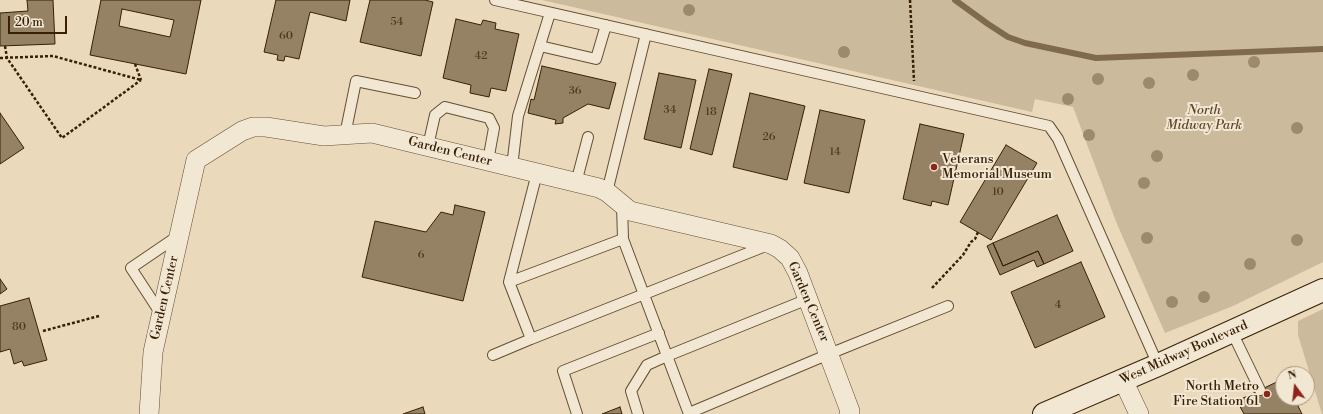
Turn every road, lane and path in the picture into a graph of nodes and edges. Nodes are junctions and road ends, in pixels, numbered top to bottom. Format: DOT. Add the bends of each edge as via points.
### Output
graph roads {
  1 [pos="495,0"];
  2 [pos="910,0"];
  3 [pos="550,12"];
  4 [pos="606,25"];
  5 [pos="646,34"];
  6 [pos="5,46"];
  7 [pos="540,46"];
  8 [pos="0,58"];
  9 [pos="7,58"];
  10 [pos="135,64"];
  11 [pos="141,80"];
  12 [pos="415,93"];
  13 [pos="914,96"];
  14 [pos="345,135"];
  15 [pos="588,137"];
  16 [pos="428,146"];
  17 [pos="488,161"];
  18 [pos="512,167"];
  19 [pos="537,173"];
  20 [pos="576,183"];
  21 [pos="607,192"];
  22 [pos="622,205"];
  23 [pos="978,232"];
  24 [pos="179,235"];
  25 [pos="623,239"];
  26 [pos="771,244"];
  27 [pos="509,282"];
  28 [pos="932,288"];
  29 [pos="1323,290"];
  30 [pos="644,294"];
  31 [pos="808,299"];
  32 [pos="948,306"];
  33 [pos="161,314"];
  34 [pos="99,316"];
  35 [pos="43,331"];
  36 [pos="1232,332"];
  37 [pos="659,333"];
  38 [pos="531,339"];
  39 [pos="829,354"];
  40 [pos="493,355"];
  41 [pos="667,356"];
  42 [pos="1158,365"];
  43 [pos="1123,380"];
  44 [pos="1260,390"];
  45 [pos="689,413"];
  46 [pos="854,413"];
  47 [pos="149,414"];
  48 [pos="577,414"];
  49 [pos="638,414"];
  50 [pos="1044,414"];
  51 [pos="1139,414"];
  1 -- 3 [label="lane"];
  2 -- 13 [label="path"];
  3 -- 4 [label="lane"];
  3 -- 7 [label="lane"];
  4 -- 5 [label="lane"];
  4 -- 7 [label="lane" via="596,60"];
  5 -- 13 [label="lane"];
  5 -- 21 [label="lane"];
  6 -- 9 [label="path"];
  7 -- 18 [label="lane" via="518,116"];
  8 -- 9 [label="path"];
  9 -- 11 [label="path" via="53,56"];
  9 -- 11 [label="path" via="62,138"];
  10 -- 11 [label="path"];
  12 -- 14 [label="lane" via="356,81"];
  13 -- 42 [label="lane" via="1049,126 1058,139"];
  14 -- 16 [label="street, Garden Center" via="372,133"];
  14 -- 24 [label="street, Garden Center" via="324,136 266,127 242,131 196,160"];
  15 -- 20 [label="lane"];
  16 -- 17 [label="street, Garden Center"];
  16 -- 17 [label="lane" via="435,115 446,107 489,118 494,128"];
  17 -- 18 [label="street, Garden Center"];
  18 -- 19 [label="street, Garden Center"];
  19 -- 20 [label="street, Garden Center"];
  19 -- 27 [label="lane"];
  20 -- 21 [label="street, Garden Center"];
  21 -- 22 [label="street, Garden Center"];
  22 -- 25 [label="lane"];
  22 -- 26 [label="street, Garden Center" via="630,211"];
  23 -- 28 [label="path" via="963,255"];
  24 -- 33 [label="street, Garden Center"];
  24 -- 33 [label="lane" via="131,268"];
  25 -- 27 [label="lane"];
  25 -- 30 [label="lane"];
  26 -- 30 [label="lane"];
  26 -- 31 [label="street, Garden Center" via="790,258"];
  27 -- 38 [label="lane"];
  29 -- 36 [label="main road, West Midway Boulevard"];
  30 -- 37 [label="lane"];
  30 -- 38 [label="lane"];
  31 -- 39 [label="street, Garden Center"];
  31 -- 41 [label="lane"];
  32 -- 39 [label="lane"];
  33 -- 47 [label="street, Garden Center" via="153,352"];
  34 -- 35 [label="path"];
  36 -- 42 [label="main road, West Midway Boulevard"];
  36 -- 44 [label="lane"];
  37 -- 41 [label="lane"];
  37 -- 48 [label="lane" via="563,371"];
  38 -- 40 [label="lane"];
  39 -- 45 [label="lane"];
  39 -- 46 [label="street, Garden Center"];
  41 -- 45 [label="lane"];
  41 -- 49 [label="lane" via="647,365 631,391"];
  42 -- 43 [label="main road, West Midway Boulevard"];
  43 -- 50 [label="main road, West Midway Boulevard"];
  43 -- 51 [label="street"];
}
